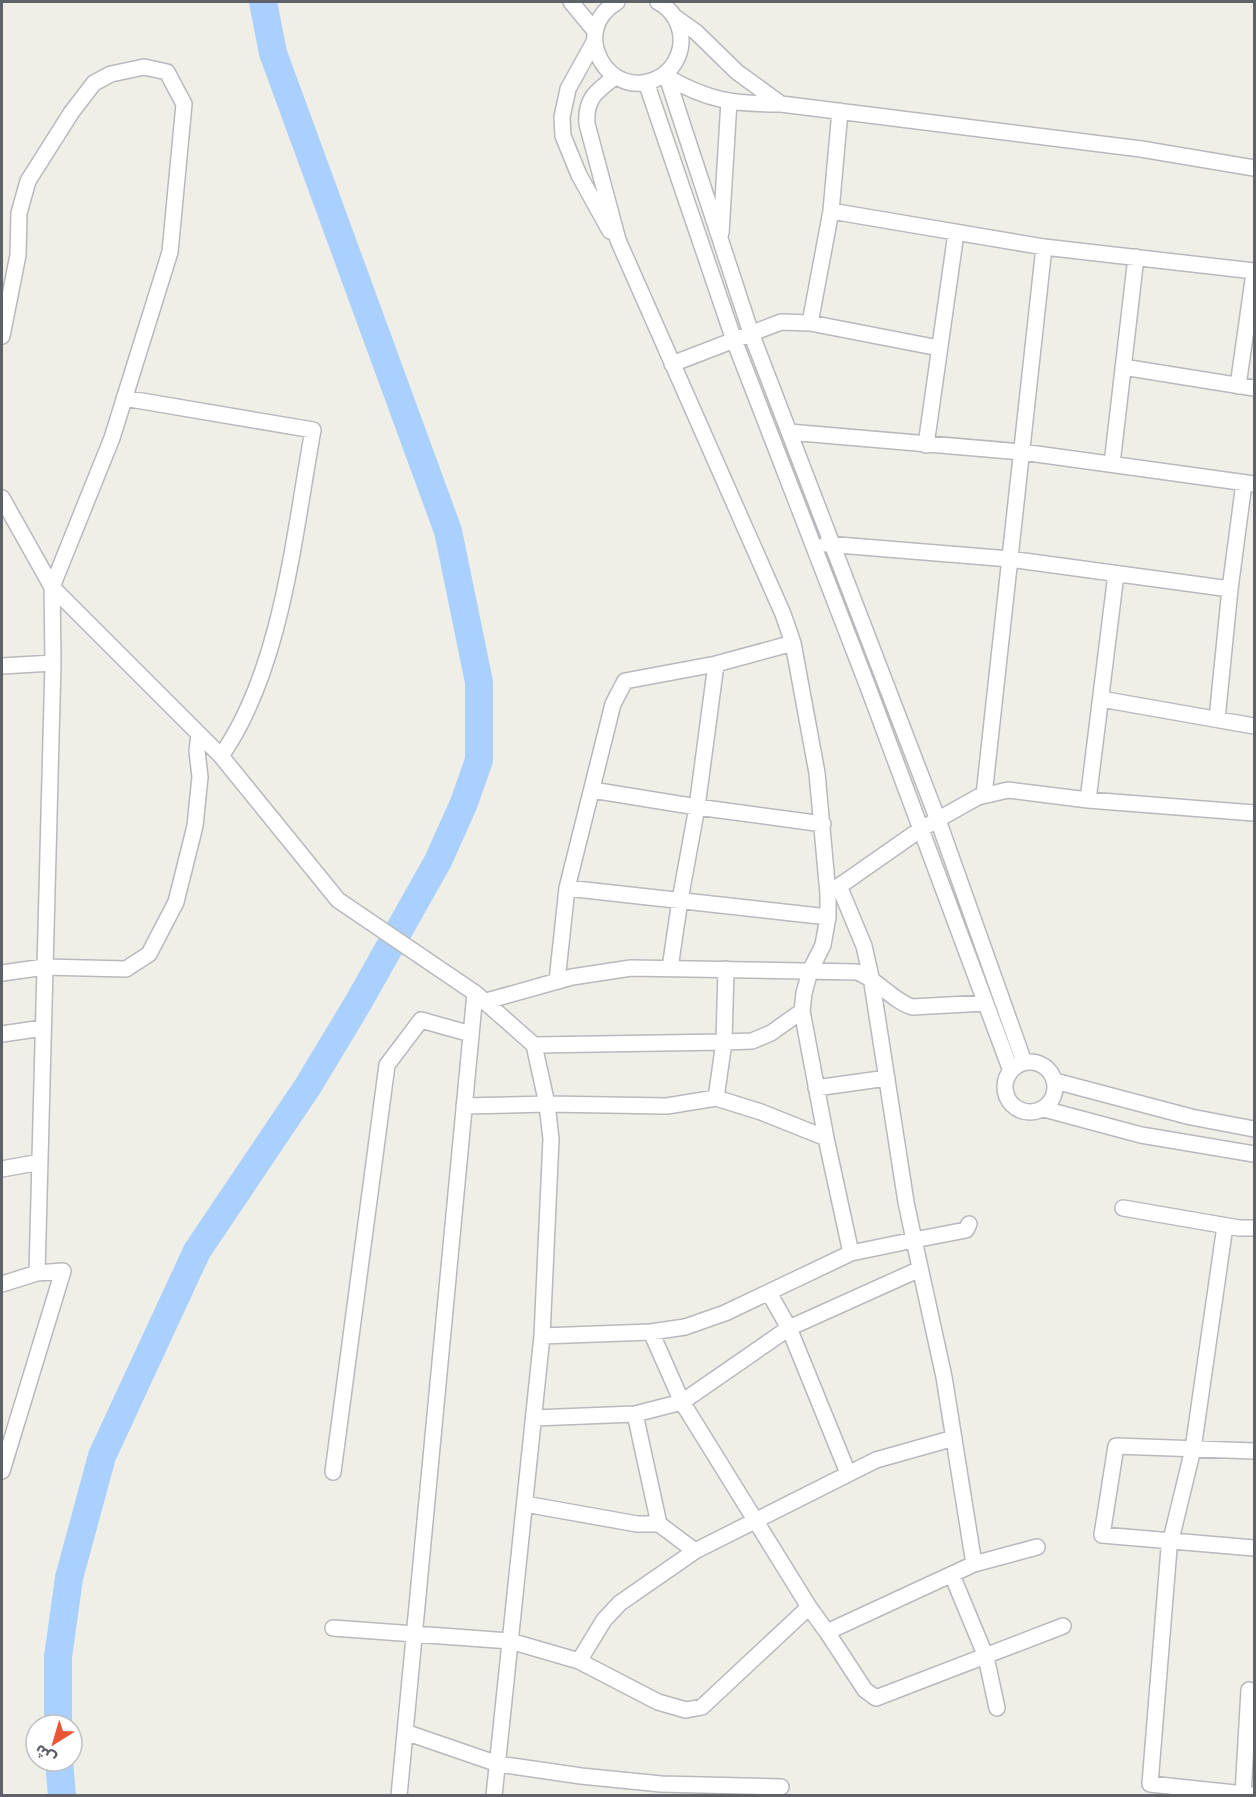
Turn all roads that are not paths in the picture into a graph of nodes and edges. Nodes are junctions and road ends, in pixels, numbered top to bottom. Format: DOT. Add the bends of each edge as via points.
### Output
graph roads {
  1 [pos="571,2"];
  2 [pos="617,2"];
  3 [pos="658,2"];
  4 [pos="675,17"];
  5 [pos="595,37"];
  6 [pos="666,75"];
  7 [pos="615,76"];
  8 [pos="646,82"];
  9 [pos="729,101"];
  10 [pos="781,104"];
  11 [pos="840,111"];
  12 [pos="1254,168"];
  13 [pos="831,211"];
  14 [pos="956,233"];
  15 [pos="618,240"];
  16 [pos="721,242"];
  17 [pos="1044,247"];
  18 [pos="1136,257"];
  19 [pos="1254,272"];
  20 [pos="810,323"];
  21 [pos="751,333"];
  22 [pos="2,336"];
  23 [pos="734,340"];
  24 [pos="939,348"];
  25 [pos="672,364"];
  26 [pos="1124,367"];
  27 [pos="1238,386"];
  28 [pos="1254,388"];
  29 [pos="124,398"];
  30 [pos="789,432"];
  31 [pos="926,445"];
  32 [pos="1022,452"];
  33 [pos="1112,464"];
  34 [pos="1249,483"];
  35 [pos="2,498"];
  36 [pos="832,543"];
  37 [pos="814,546"];
  38 [pos="1010,559"];
  39 [pos="1116,574"];
  40 [pos="52,586"];
  41 [pos="1230,589"];
  42 [pos="793,643"];
  43 [pos="53,663"];
  44 [pos="717,664"];
  45 [pos="2,666"];
  46 [pos="1101,699"];
  47 [pos="1217,719"];
  48 [pos="1254,726"];
  49 [pos="199,734"];
  50 [pos="221,756"];
  51 [pos="592,790"];
  52 [pos="984,795"];
  53 [pos="1088,800"];
  54 [pos="697,807"];
  55 [pos="1254,813"];
  56 [pos="938,820"];
  57 [pos="823,824"];
  58 [pos="921,830"];
  59 [pos="567,888"];
  60 [pos="834,890"];
  61 [pos="680,900"];
  62 [pos="828,917"];
  63 [pos="45,967"];
  64 [pos="670,968"];
  65 [pos="726,969"];
  66 [pos="810,971"];
  67 [pos="2,973"];
  68 [pos="870,977"];
  69 [pos="557,981"];
  70 [pos="474,994"];
  71 [pos="985,1003"];
  72 [pos="802,1011"];
  73 [pos="43,1028"];
  74 [pos="2,1034"];
  75 [pos="471,1034"];
  76 [pos="724,1042"];
  77 [pos="534,1045"];
  78 [pos="1024,1062"];
  79 [pos="1011,1071"];
  80 [pos="886,1078"];
  81 [pos="1055,1081"];
  82 [pos="816,1088"];
  83 [pos="716,1098"];
  84 [pos="546,1104"];
  85 [pos="464,1106"];
  86 [pos="1044,1109"];
  87 [pos="1254,1129"];
  88 [pos="826,1138"];
  89 [pos="1254,1154"];
  90 [pos="40,1162"];
  91 [pos="2,1170"];
  92 [pos="1123,1208"];
  93 [pos="969,1224"];
  94 [pos="1225,1226"];
  95 [pos="1254,1228"];
  96 [pos="914,1240"];
  97 [pos="851,1253"];
  98 [pos="920,1269"];
  99 [pos="37,1273"];
  100 [pos="2,1284"];
  101 [pos="769,1293"];
  102 [pos="789,1328"];
  103 [pos="651,1332"];
  104 [pos="542,1336"];
  105 [pos="682,1402"];
  106 [pos="635,1414"];
  107 [pos="534,1418"];
  108 [pos="954,1437"];
  109 [pos="1193,1449"];
  110 [pos="1254,1451"];
  111 [pos="2,1471"];
  112 [pos="333,1472"];
  113 [pos="848,1473"];
  114 [pos="525,1504"];
  115 [pos="755,1520"];
  116 [pos="659,1524"];
  117 [pos="1171,1541"];
  118 [pos="1037,1547"];
  119 [pos="1254,1548"];
  120 [pos="695,1551"];
  121 [pos="974,1564"];
  122 [pos="952,1575"];
  123 [pos="809,1607"];
  124 [pos="1063,1626"];
  125 [pos="333,1628"];
  126 [pos="827,1632"];
  127 [pos="414,1635"];
  128 [pos="510,1641"];
  129 [pos="986,1657"];
  130 [pos="579,1661"];
  131 [pos="1254,1691"];
  132 [pos="997,1708"];
  133 [pos="405,1732"];
  134 [pos="498,1764"];
  135 [pos="781,1787"];
  136 [pos="1249,1794"];
  137 [pos="399,1796"];
  138 [pos="494,1796"];
  1 -- 5 [label="street"];
  2 -- 5 [label="street" via="604,13"];
  3 -- 4 [label="street"];
  4 -- 6 [label="street" via="681,48"];
  4 -- 10 [label="street" via="737,72"];
  5 -- 7 [label="street" via="601,62"];
  5 -- 15 [label="street" via="568,89 562,117 563,136 579,175 606,226"];
  6 -- 8 [label="street"];
  6 -- 9 [label="street" via="689,90"];
  6 -- 16 [label="street"];
  7 -- 8 [label="street" via="635,83"];
  7 -- 15 [label="street" via="591,98 586,110"];
  8 -- 23 [label="street"];
  9 -- 10 [label="street"];
  9 -- 16 [label="street"];
  10 -- 11 [label="street"];
  11 -- 12 [label="street"];
  11 -- 13 [label="street"];
  13 -- 14 [label="street"];
  13 -- 20 [label="street"];
  14 -- 17 [label="street"];
  14 -- 24 [label="street"];
  15 -- 25 [label="street"];
  16 -- 21 [label="street"];
  17 -- 18 [label="street"];
  17 -- 32 [label="street"];
  18 -- 19 [label="street"];
  18 -- 26 [label="street"];
  19 -- 27 [label="street"];
  20 -- 21 [label="street" via="781,322"];
  20 -- 24 [label="street"];
  21 -- 23 [label="street"];
  21 -- 30 [label="street"];
  22 -- 29 [label="street" via="18,255 19,213 28,181 94,83 111,74 144,67 167,72 184,104 170,252"];
  23 -- 25 [label="street"];
  23 -- 37 [label="street"];
  24 -- 31 [label="street"];
  25 -- 42 [label="street"];
  26 -- 27 [label="street"];
  26 -- 33 [label="street"];
  27 -- 28 [label="street"];
  29 -- 40 [label="street" via="112,438"];
  29 -- 50 [label="street" via="313,430 273,634 253,700"];
  30 -- 31 [label="street"];
  30 -- 36 [label="street"];
  31 -- 32 [label="street"];
  32 -- 33 [label="street"];
  32 -- 38 [label="street"];
  33 -- 34 [label="street"];
  34 -- 41 [label="street"];
  35 -- 40 [label="street"];
  36 -- 37 [label="street"];
  36 -- 38 [label="street"];
  36 -- 56 [label="street"];
  37 -- 58 [label="street"];
  38 -- 39 [label="street"];
  38 -- 52 [label="street"];
  39 -- 41 [label="street"];
  39 -- 46 [label="street"];
  40 -- 43 [label="street"];
  40 -- 49 [label="street"];
  41 -- 47 [label="street"];
  42 -- 44 [label="street"];
  42 -- 57 [label="street"];
  43 -- 45 [label="street"];
  43 -- 63 [label="street"];
  44 -- 51 [label="street" via="625,681 613,704"];
  44 -- 54 [label="street"];
  46 -- 47 [label="street"];
  46 -- 53 [label="street"];
  47 -- 48 [label="street"];
  49 -- 50 [label="street"];
  49 -- 63 [label="street" via="195,825 176,902 149,954 126,969"];
  50 -- 70 [label="street" via="338,900"];
  51 -- 54 [label="street"];
  51 -- 59 [label="street"];
  52 -- 53 [label="street" via="1008,790"];
  52 -- 56 [label="street"];
  53 -- 55 [label="street"];
  54 -- 57 [label="street"];
  54 -- 61 [label="street"];
  56 -- 58 [label="street"];
  56 -- 78 [label="street"];
  57 -- 60 [label="street"];
  58 -- 60 [label="street"];
  58 -- 71 [label="street"];
  59 -- 61 [label="street"];
  59 -- 69 [label="street"];
  60 -- 62 [label="street"];
  60 -- 68 [label="street" via="864,946"];
  61 -- 62 [label="street"];
  61 -- 64 [label="street"];
  62 -- 66 [label="street" via="823,945"];
  63 -- 67 [label="street"];
  63 -- 73 [label="street"];
  64 -- 65 [label="street"];
  64 -- 69 [label="street" via="631,968"];
  65 -- 66 [label="street"];
  65 -- 76 [label="street"];
  66 -- 68 [label="street" via="857,972"];
  66 -- 72 [label="street"];
  68 -- 71 [label="street" via="901,1004 912,1007"];
  68 -- 80 [label="street"];
  69 -- 70 [label="street"];
  70 -- 75 [label="street"];
  70 -- 77 [label="street"];
  71 -- 79 [label="street"];
  72 -- 76 [label="street" via="752,1041"];
  72 -- 82 [label="street"];
  73 -- 74 [label="street"];
  73 -- 90 [label="street"];
  75 -- 85 [label="street"];
  75 -- 112 [label="street" via="421,1020 387,1065"];
  76 -- 77 [label="street"];
  76 -- 83 [label="street"];
  77 -- 84 [label="street"];
  78 -- 79 [label="street"];
  78 -- 81 [label="street" via="1047,1067"];
  79 -- 86 [label="street" via="1005,1085 1009,1101 1029,1113"];
  80 -- 82 [label="street"];
  80 -- 96 [label="street"];
  81 -- 86 [label="street" via="1054,1097"];
  81 -- 87 [label="street"];
  82 -- 88 [label="street"];
  83 -- 84 [label="street" via="667,1106"];
  83 -- 88 [label="street"];
  84 -- 85 [label="street"];
  84 -- 104 [label="street" via="551,1138"];
  85 -- 127 [label="street"];
  86 -- 89 [label="street" via="1141,1135"];
  88 -- 97 [label="street"];
  90 -- 91 [label="street"];
  90 -- 99 [label="street"];
  92 -- 94 [label="street"];
  93 -- 96 [label="street" via="966,1230"];
  94 -- 95 [label="street"];
  94 -- 109 [label="street"];
  96 -- 97 [label="street"];
  96 -- 98 [label="street"];
  97 -- 101 [label="street"];
  98 -- 102 [label="street"];
  98 -- 108 [label="street"];
  99 -- 100 [label="street"];
  99 -- 111 [label="street" via="63,1271"];
  101 -- 102 [label="street"];
  101 -- 103 [label="street" via="685,1327"];
  102 -- 105 [label="street"];
  102 -- 113 [label="street"];
  103 -- 104 [label="street"];
  103 -- 105 [label="street"];
  104 -- 107 [label="street"];
  105 -- 106 [label="street"];
  105 -- 115 [label="street"];
  106 -- 107 [label="street"];
  106 -- 116 [label="street"];
  107 -- 114 [label="street"];
  108 -- 113 [label="street"];
  108 -- 121 [label="street"];
  109 -- 110 [label="street"];
  109 -- 117 [label="street"];
  109 -- 117 [label="street" via="1116,1446 1102,1535"];
  113 -- 115 [label="street"];
  114 -- 116 [label="street" via="637,1524"];
  114 -- 128 [label="street"];
  115 -- 120 [label="street"];
  115 -- 123 [label="street"];
  116 -- 120 [label="street"];
  117 -- 119 [label="street"];
  117 -- 136 [label="street" via="1150,1784"];
  118 -- 121 [label="street"];
  120 -- 130 [label="street" via="620,1603 604,1620"];
  121 -- 122 [label="street"];
  122 -- 126 [label="street"];
  122 -- 129 [label="street"];
  123 -- 126 [label="street"];
  123 -- 130 [label="street" via="702,1707 686,1710 658,1702"];
  124 -- 129 [label="street"];
  125 -- 127 [label="street"];
  126 -- 129 [label="street" via="865,1690 876,1698"];
  127 -- 128 [label="street"];
  127 -- 133 [label="street"];
  128 -- 130 [label="street"];
  128 -- 134 [label="street"];
  129 -- 132 [label="street"];
  131 -- 136 [label="street" via="1249,1690"];
  133 -- 134 [label="street"];
  133 -- 137 [label="street"];
  134 -- 135 [label="street" via="660,1784"];
  134 -- 138 [label="street"];
}
